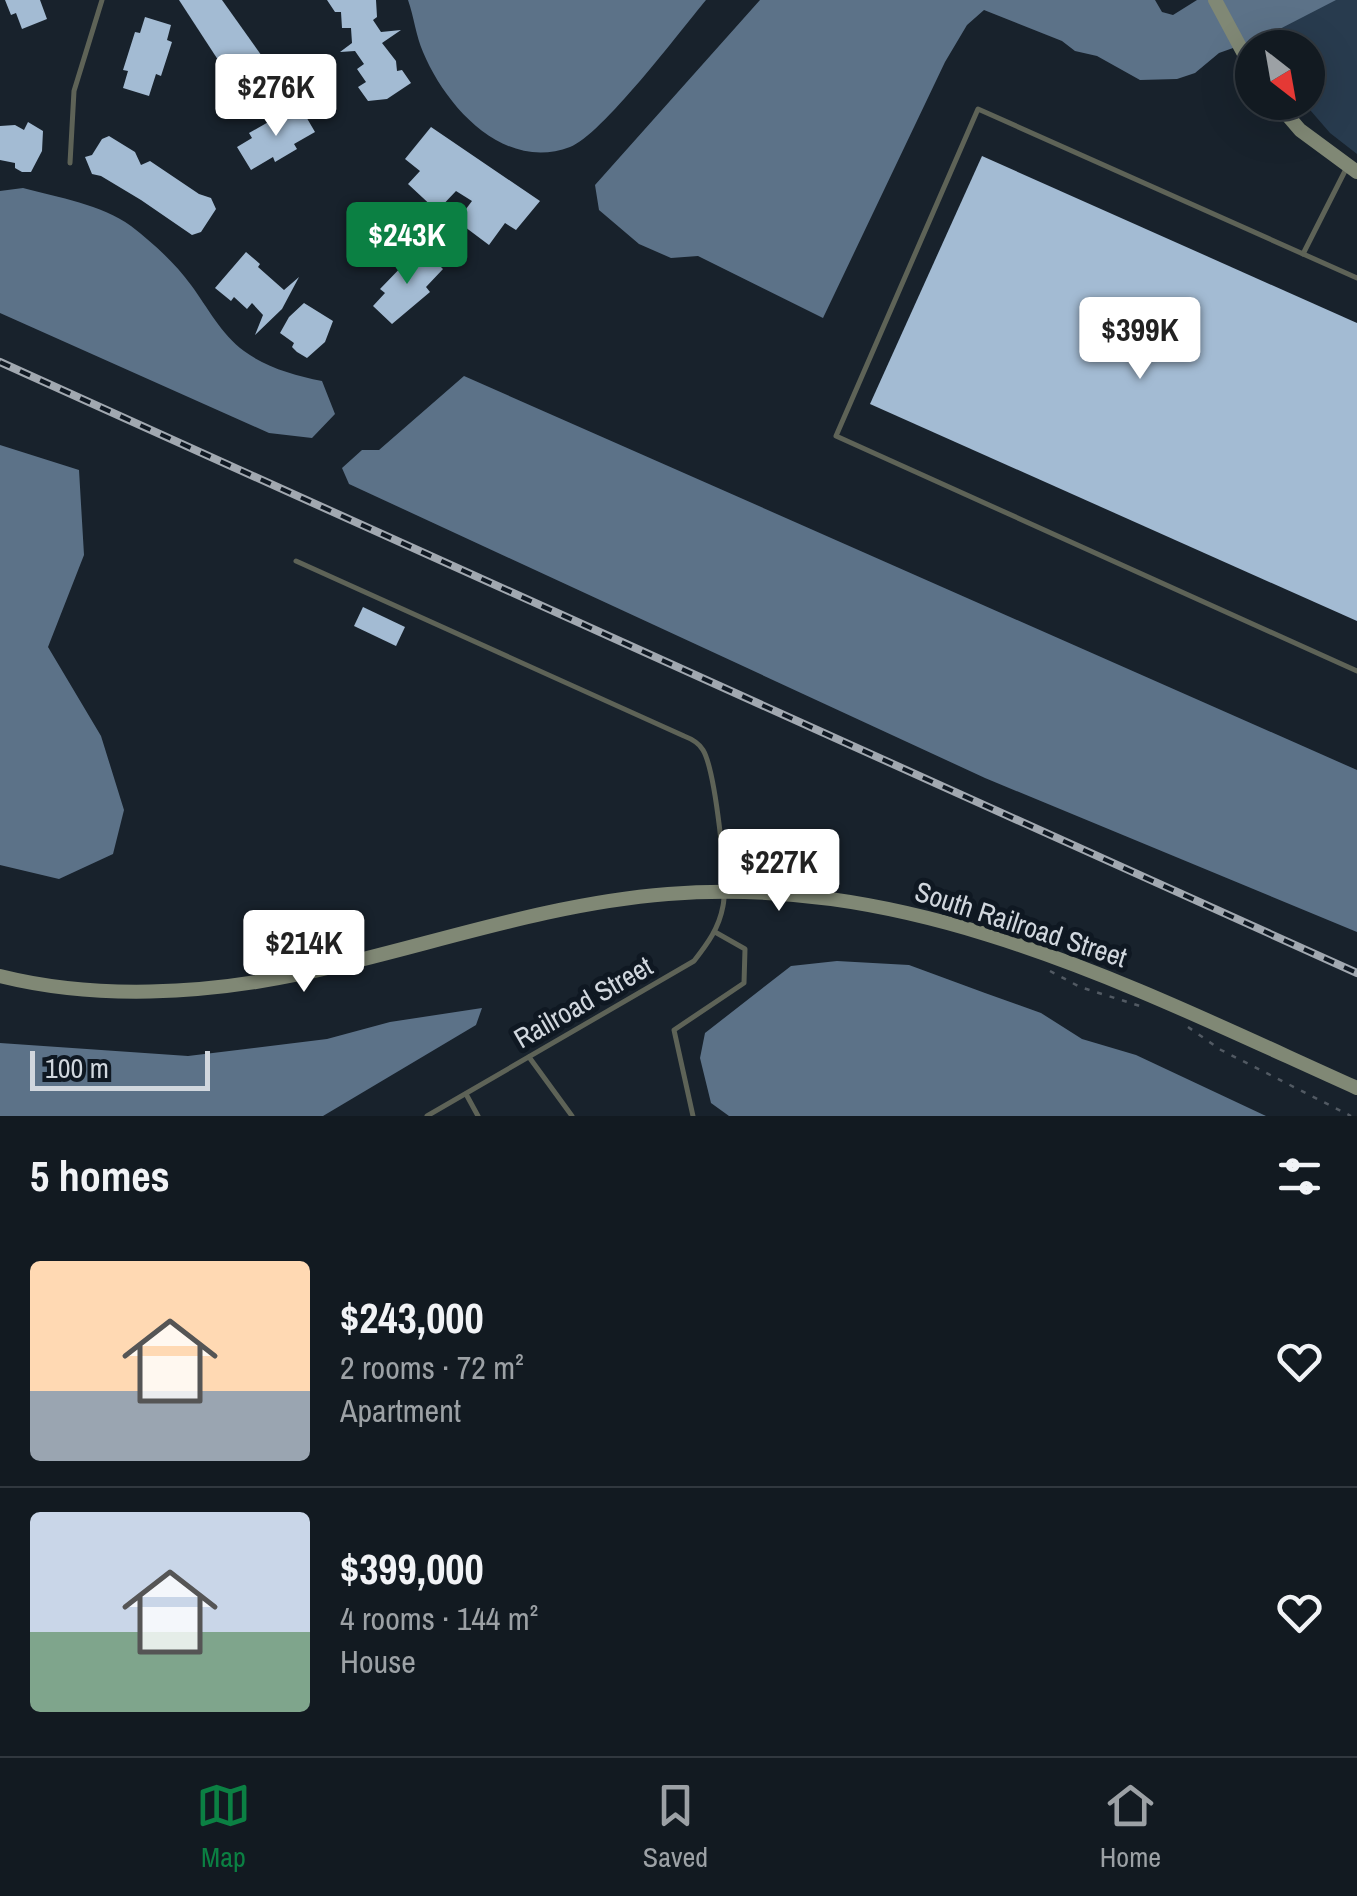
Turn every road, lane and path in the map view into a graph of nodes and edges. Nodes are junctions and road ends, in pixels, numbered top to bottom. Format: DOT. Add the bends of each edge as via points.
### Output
graph roads {
  1 [pos="102,0"];
  2 [pos="1215,0"];
  3 [pos="1235,37"];
  4 [pos="1291,120"];
  5 [pos="70,163"];
  6 [pos="1352,169"];
  7 [pos="1303,254"];
  8 [pos="1357,278"];
  9 [pos="296,561"];
  10 [pos="1357,671"];
  11 [pos="725,893"];
  12 [pos="716,932"];
  13 [pos="0,976"];
  14 [pos="529,1057"];
  15 [pos="1357,1088"];
  16 [pos="466,1094"];
  17 [pos="427,1116"];
  18 [pos="478,1116"];
  19 [pos="572,1116"];
  20 [pos="694,1116"];
  1 -- 5 [label="lane" via="74,92"];
  2 -- 3 [label="street"];
  4 -- 6 [label="street"];
  6 -- 7 [label="lane"];
  7 -- 8 [label="lane"];
  7 -- 10 [label="lane" via="978,109 836,436"];
  9 -- 11 [label="lane" via="696,742 710,768"];
  11 -- 12 [label="lane"];
  11 -- 13 [label="street, South Railroad Street" via="547,910 299,974 195,990 96,989"];
  11 -- 15 [label="street, South Railroad Street" via="792,892 921,914 1097,972"];
  12 -- 14 [label="lane, Railroad Street" via="694,961"];
  12 -- 20 [label="lane" via="745,949 744,983 674,1030"];
  14 -- 16 [label="lane, Railroad Street"];
  14 -- 19 [label="lane"];
  16 -- 17 [label="lane, Railroad Street"];
  16 -- 18 [label="lane"];
}
